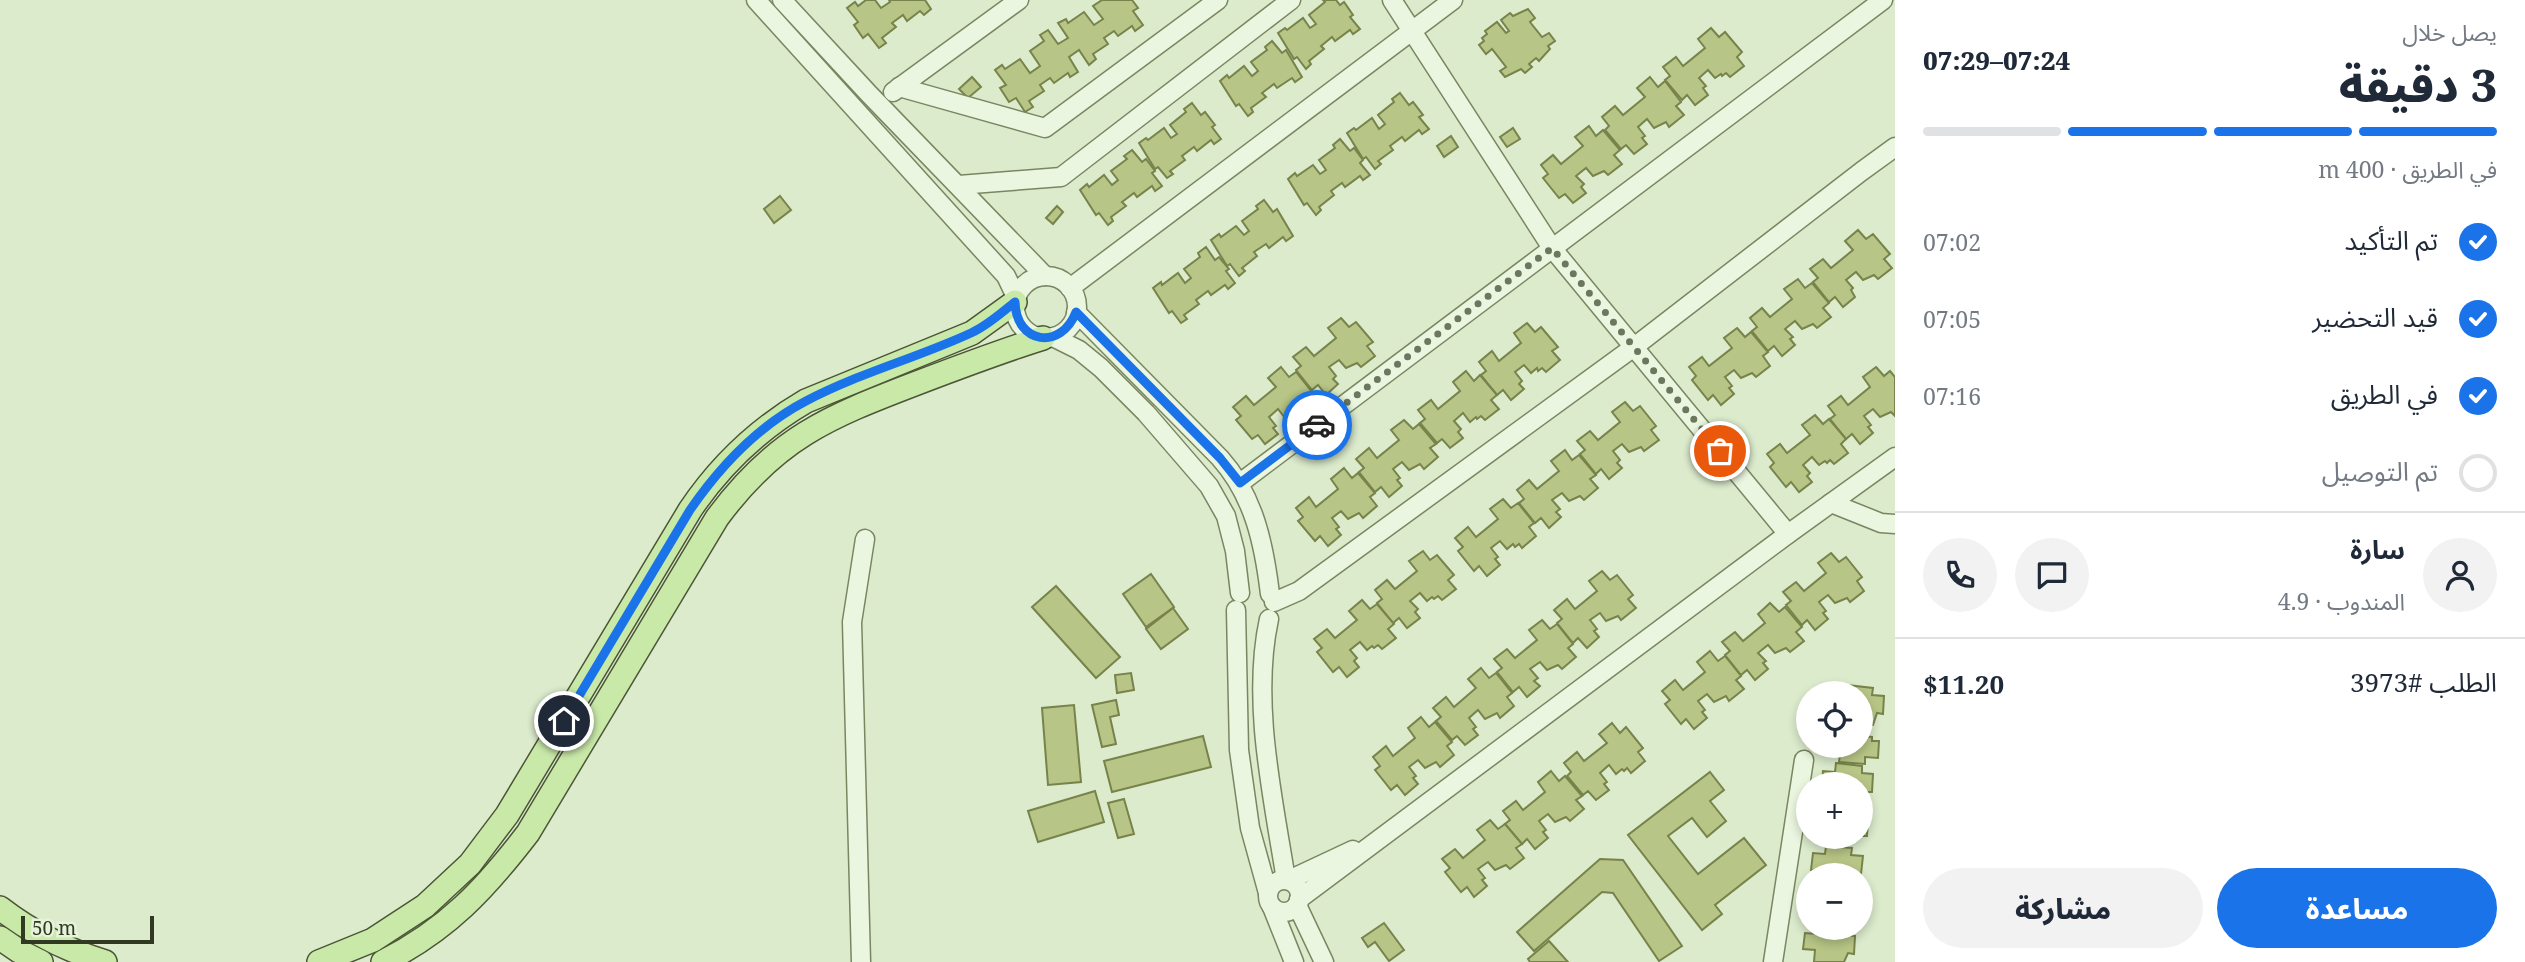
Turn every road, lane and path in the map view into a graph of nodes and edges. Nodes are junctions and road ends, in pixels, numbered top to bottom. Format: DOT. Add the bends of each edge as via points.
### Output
graph roads {
  1 [pos="756,0"];
  2 [pos="782,0"];
  3 [pos="1019,0"];
  4 [pos="1218,0"];
  5 [pos="1291,0"];
  6 [pos="1392,0"];
  7 [pos="1453,0"];
  8 [pos="1883,0"];
  9 [pos="1411,30"];
  10 [pos="899,87"];
  11 [pos="878,103"];
  12 [pos="856,111"];
  13 [pos="1895,148"];
  14 [pos="958,184"];
  15 [pos="1552,248"];
  16 [pos="1045,276"];
  17 [pos="1070,289"];
  18 [pos="1015,300"];
  19 [pos="1076,312"];
  20 [pos="1048,337"];
  21 [pos="1634,348"];
  22 [pos="1895,457"];
  23 [pos="1240,483"];
  24 [pos="1831,503"];
  25 [pos="1895,524"];
  26 [pos="1788,534"];
  27 [pos="865,539"];
  28 [pos="1238,602"];
  29 [pos="1271,605"];
  30 [pos="1804,760"];
  31 [pos="1381,836"];
  32 [pos="1287,880"];
  33 [pos="1270,900"];
  34 [pos="1298,902"];
  35 [pos="0,908"];
  36 [pos="0,938"];
  37 [pos="41,962"];
  38 [pos="105,962"];
  39 [pos="319,962"];
  40 [pos="383,962"];
  41 [pos="861,962"];
  42 [pos="1294,962"];
  43 [pos="1324,962"];
  44 [pos="1773,962"];
  1 -- 12 [label="street"];
  2 -- 11 [label="street"];
  3 -- 10 [label="street"];
  4 -- 10 [label="street" via="1045,128"];
  5 -- 14 [label="street" via="1061,177"];
  6 -- 9 [label="street"];
  7 -- 9 [label="street"];
  8 -- 15 [label="street"];
  9 -- 15 [label="street"];
  9 -- 17 [label="street"];
  10 -- 11 [label="street"];
  11 -- 12 [label="street"];
  11 -- 14 [label="street"];
  12 -- 18 [label="street" via="1006,276"];
  13 -- 21 [label="street"];
  14 -- 16 [label="street"];
  15 -- 21 [label="street"];
  15 -- 23 [label="street"];
  16 -- 17 [label="street"];
  16 -- 18 [label="street" via="1027,282"];
  17 -- 19 [label="street"];
  18 -- 20 [label="street" via="1018,322 1025,330"];
  18 -- 39 [label="main road" via="972,333 806,401 740,448 690,510 507,815 470,864 425,906 373,940"];
  19 -- 20 [label="street" via="1064,332"];
  19 -- 23 [label="street"];
  20 -- 28 [label="street" via="1079,350 1101,368 1209,486 1226,516 1235,551"];
  20 -- 40 [label="main road" via="845,411 802,434 755,472 717,517 528,833 493,879 452,918"];
  21 -- 26 [label="street"];
  21 -- 29 [label="street" via="1299,591"];
  22 -- 24 [label="street"];
  23 -- 29 [label="street" via="1259,532"];
  24 -- 25 [label="street"];
  24 -- 26 [label="street"];
  26 -- 31 [label="street"];
  27 -- 41 [label="street" via="852,622"];
  28 -- 29 [label="street" via="1255,587 1266,590"];
  28 -- 29 [label="street" via="1238,616 1247,624 1259,625"];
  28 -- 33 [label="street" via="1239,750 1251,828"];
  29 -- 32 [label="street" via="1263,661 1265,731"];
  30 -- 44 [label="street"];
  31 -- 32 [label="street"];
  31 -- 34 [label="street"];
  32 -- 33 [label="street" via="1272,884"];
  32 -- 34 [label="street" via="1296,885"];
  33 -- 34 [label="street" via="1285,912"];
  33 -- 42 [label="street"];
  34 -- 43 [label="street"];
  35 -- 38 [label="main road" via="74,952"];
  36 -- 37 [label="main road"];
}
